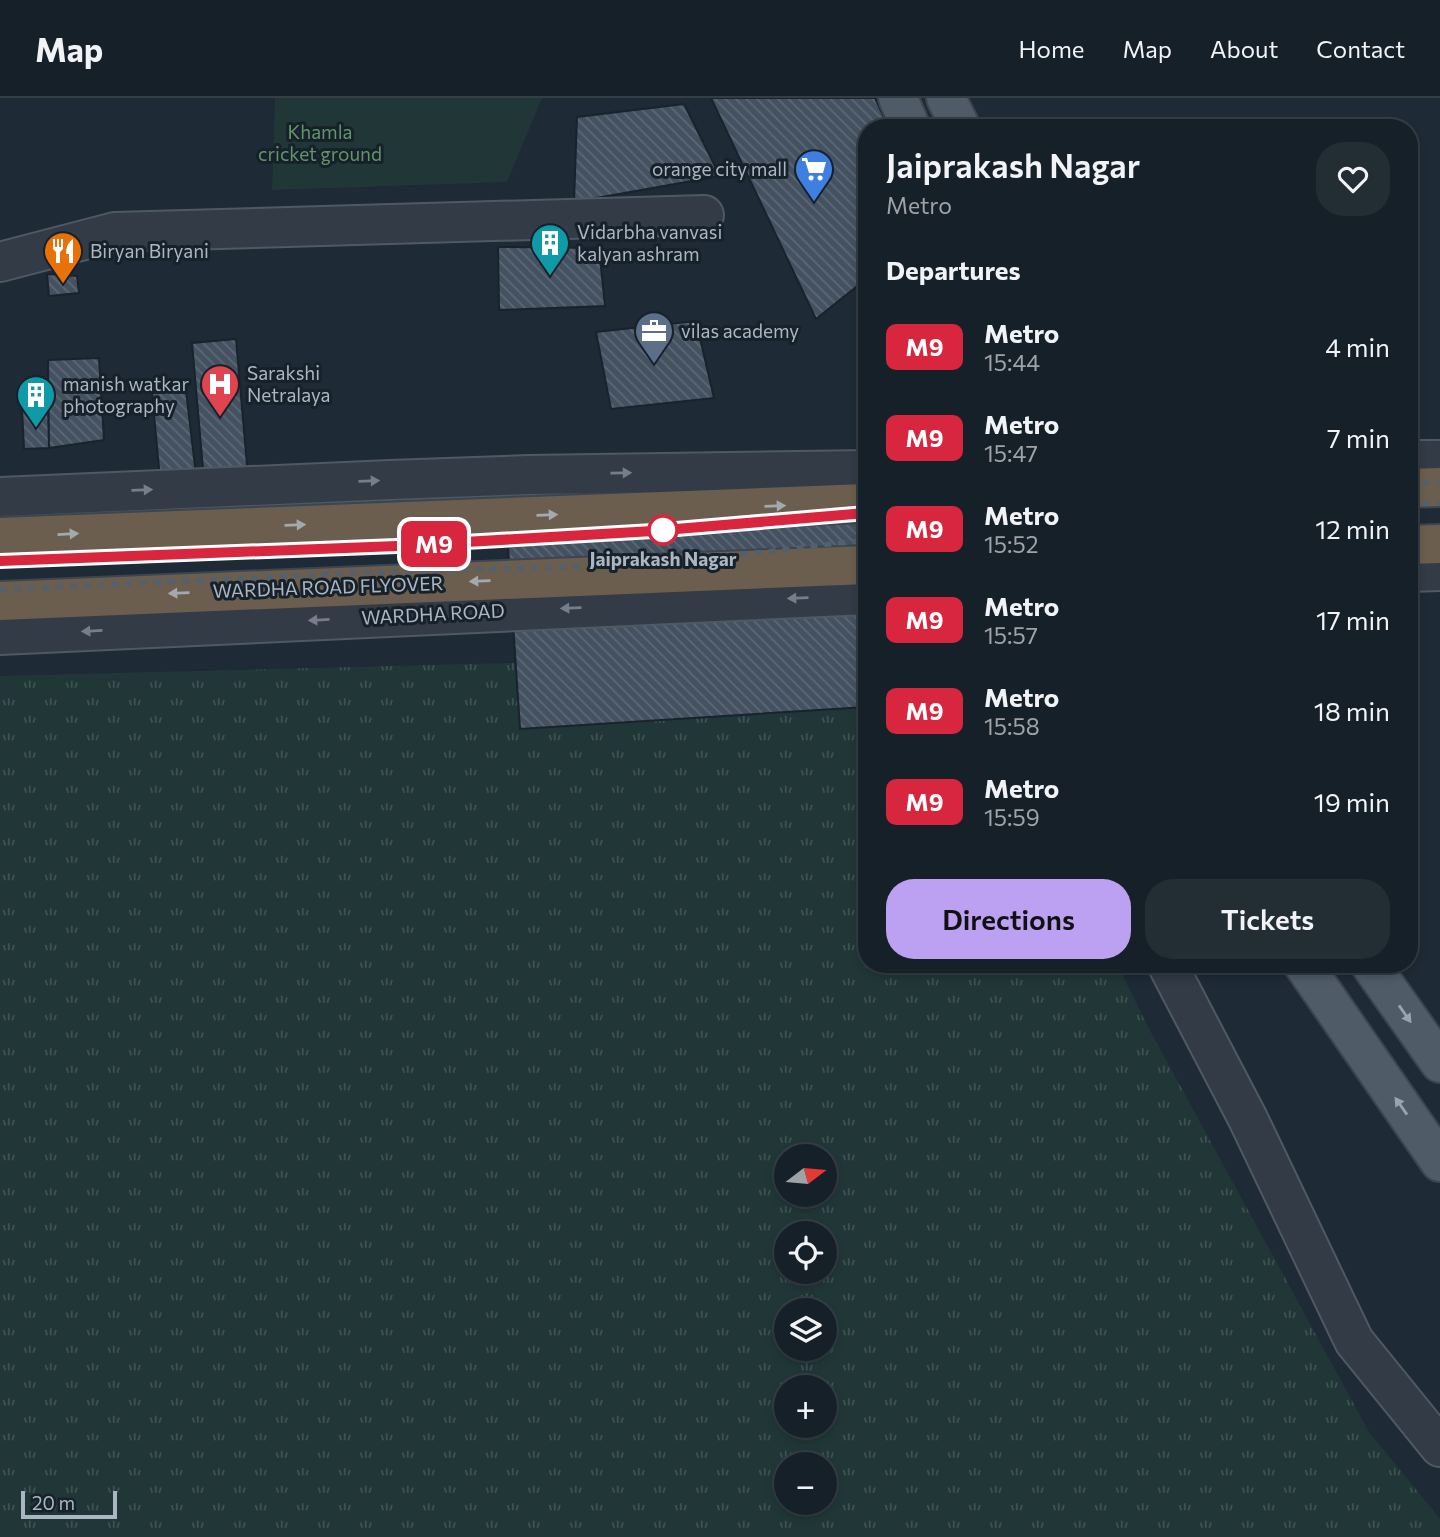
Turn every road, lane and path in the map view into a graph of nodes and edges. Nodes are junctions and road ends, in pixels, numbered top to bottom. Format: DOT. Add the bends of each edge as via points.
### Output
graph roads {
  1 [pos="898,98"];
  2 [pos="946,98"];
  3 [pos="907,119"];
  4 [pos="956,119"];
  5 [pos="704,215"];
  6 [pos="0,262"];
  7 [pos="1418,460"];
  8 [pos="1440,460"];
  9 [pos="858,470"];
  10 [pos="1440,487"];
  11 [pos="1418,488"];
  12 [pos="0,496"];
  13 [pos="858,503"];
  14 [pos="0,537"];
  15 [pos="1440,544"];
  16 [pos="1418,545"];
  17 [pos="858,565"];
  18 [pos="1440,571"];
  19 [pos="1418,572"];
  20 [pos="858,596"];
  21 [pos="0,601"];
  22 [pos="0,635"];
  23 [pos="1172,973"];
  24 [pos="1309,973"];
  25 [pos="1376,973"];
  26 [pos="1440,1063"];
  27 [pos="1440,1162"];
  28 [pos="1440,1447"];
  1 -- 3 [label="main road"];
  2 -- 4 [label="main road"];
  5 -- 6 [label="street" via="115,232"];
  7 -- 8 [label="street"];
  12 -- 9 [label="street, one-way" via="515,476"];
  10 -- 11 [label="highway"];
  14 -- 13 [label="highway, one-way"];
  15 -- 16 [label="highway"];
  17 -- 21 [label="highway, WARDHA ROAD FLYOVER, one-way"];
  18 -- 19 [label="street"];
  20 -- 22 [label="street, WARDHA ROAD, one-way"];
  23 -- 28 [label="street" via="1248,1119 1354,1341"];
  27 -- 24 [label="main road, one-way"];
  25 -- 26 [label="main road, one-way"];
}
